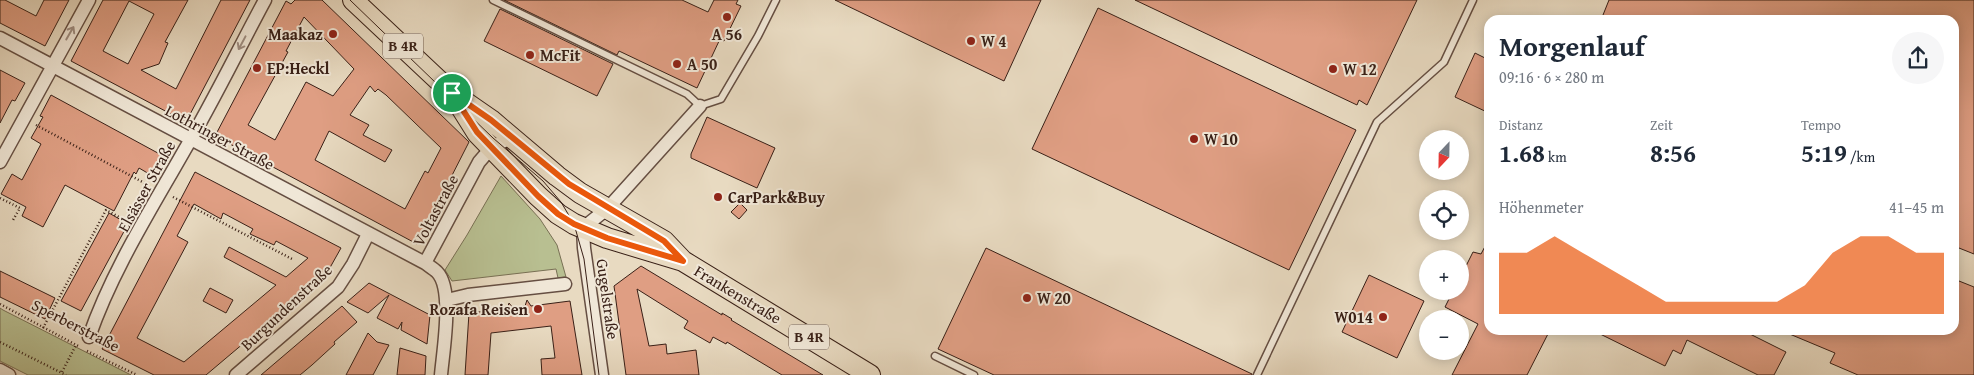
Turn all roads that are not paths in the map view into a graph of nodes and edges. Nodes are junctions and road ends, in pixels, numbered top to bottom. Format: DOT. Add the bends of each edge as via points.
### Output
graph roads {
  1 [pos="89,0"];
  2 [pos="265,0"];
  3 [pos="353,0"];
  4 [pos="493,0"];
  5 [pos="776,0"];
  6 [pos="1473,0"];
  7 [pos="0,38"];
  8 [pos="52,65"];
  9 [pos="452,93"];
  10 [pos="700,106"];
  11 [pos="510,138"];
  12 [pos="191,140"];
  13 [pos="492,147"];
  14 [pos="0,162"];
  15 [pos="608,208"];
  16 [pos="583,228"];
  17 [pos="368,234"];
  18 [pos="683,261"];
  19 [pos="425,263"];
  20 [pos="565,284"];
  21 [pos="447,300"];
  22 [pos="89,337"];
  23 [pos="935,356"];
  24 [pos="0,370"];
  25 [pos="9,375"];
  26 [pos="236,375"];
  27 [pos="442,375"];
  28 [pos="602,375"];
  29 [pos="870,375"];
  30 [pos="974,375"];
  31 [pos="1257,375"];
  8 -- 1 [label="street, one-way"];
  2 -- 12 [label="street, Elsässer Straße, one-way"];
  3 -- 9 [label="main road, Frankenstraße / B 4R"];
  4 -- 10 [label="lane" via="687,94"];
  5 -- 10 [label="lane" via="721,99"];
  6 -- 31 [label="lane" via="1444,62 1376,122"];
  7 -- 8 [label="street, Lothringer Straße"];
  8 -- 12 [label="street, Lothringer Straße"];
  8 -- 14 [label="street"];
  9 -- 11 [label="main road, Frankenstraße / B 4R" via="491,120"];
  9 -- 13 [label="main road, Frankenstraße / B 4R" via="477,132"];
  10 -- 15 [label="street"];
  11 -- 13 [label="street"];
  11 -- 15 [label="main road, Frankenstraße / B 4R" via="569,184"];
  12 -- 17 [label="street, Lothringer Straße"];
  12 -- 22 [label="street, Elsässer Straße" via="99,307"];
  13 -- 16 [label="main road, Frankenstraße / B 4R" via="545,203"];
  13 -- 19 [label="street, Voltastraße" via="479,162"];
  15 -- 16 [label="street"];
  15 -- 18 [label="main road, Frankenstraße / B 4R" via="664,241"];
  16 -- 18 [label="main road, Frankenstraße / B 4R" via="634,248"];
  16 -- 28 [label="street, Gugelstraße"];
  17 -- 19 [label="street, Lothringer Straße"];
  17 -- 26 [label="street, Burgundenstraße" via="338,287"];
  18 -- 29 [label="main road, Frankenstraße / B 4R"];
  19 -- 21 [label="street, Voltastraße" via="442,280"];
  20 -- 21 [label="street"];
  21 -- 27 [label="street, Voltastraße"];
  23 -- 30 [label="lane"];
  24 -- 25 [label="street"];
}
